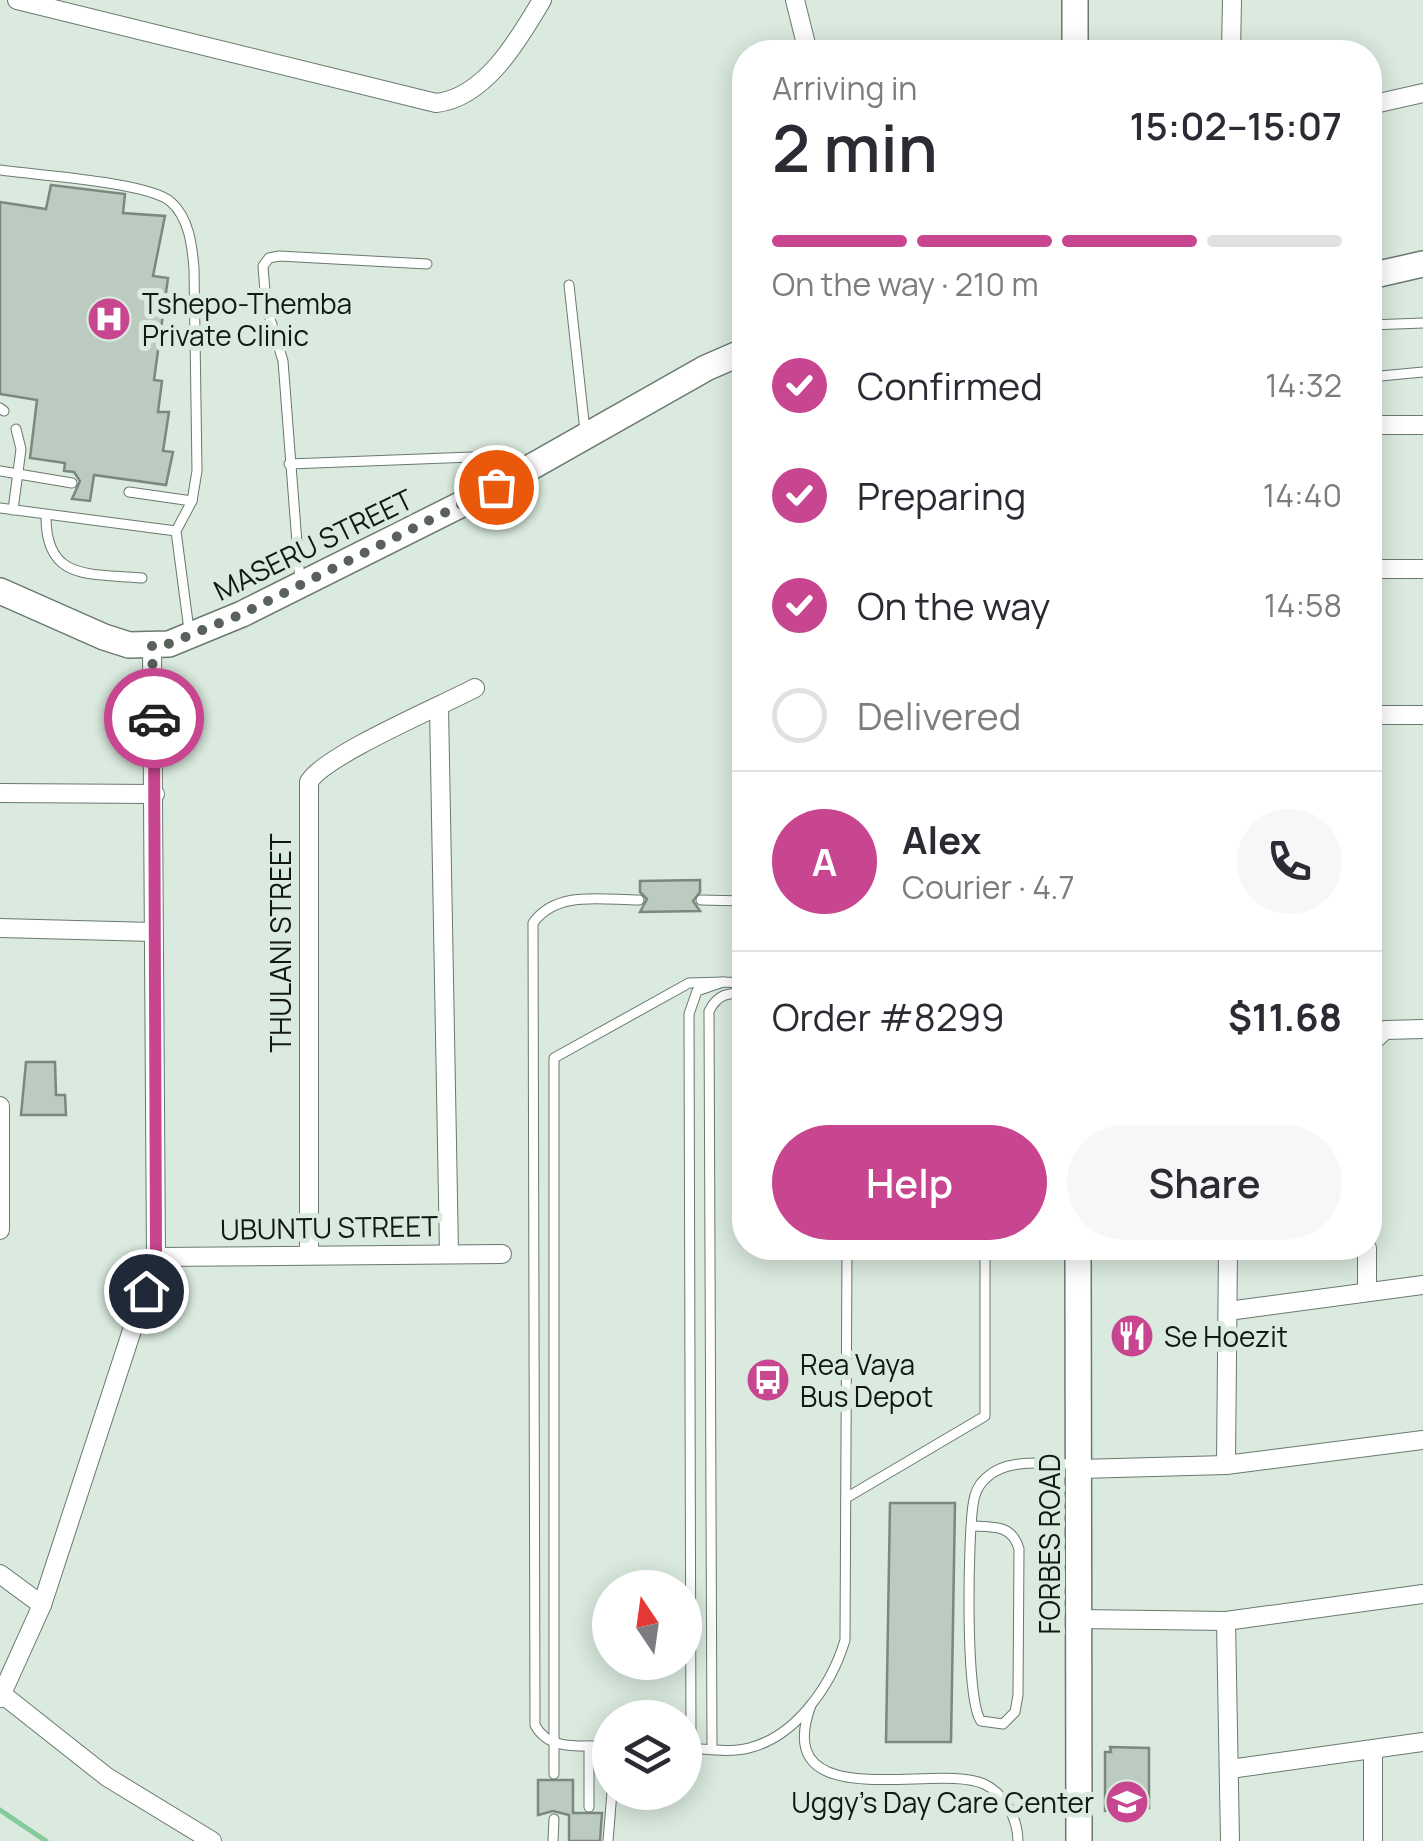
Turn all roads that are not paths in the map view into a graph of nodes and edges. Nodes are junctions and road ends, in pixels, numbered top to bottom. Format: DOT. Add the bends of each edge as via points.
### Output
graph roads {
  1 [pos="17,0"];
  2 [pos="542,0"];
  3 [pos="794,0"];
  4 [pos="1075,0"];
  5 [pos="1232,0"];
  6 [pos="805,40"];
  7 [pos="1075,40"];
  8 [pos="1231,40"];
  9 [pos="1423,93"];
  10 [pos="1382,102"];
  11 [pos="0,170"];
  12 [pos="427,264"];
  13 [pos="1423,264"];
  14 [pos="1382,273"];
  15 [pos="569,286"];
  16 [pos="1423,323"];
  17 [pos="1382,325"];
  18 [pos="732,357"];
  19 [pos="1423,372"];
  20 [pos="1382,376"];
  21 [pos="1382,425"];
  22 [pos="1423,425"];
  23 [pos="16,429"];
  24 [pos="585,439"];
  25 [pos="289,464"];
  26 [pos="0,472"];
  27 [pos="18,474"];
  28 [pos="72,484"];
  29 [pos="496,487"];
  30 [pos="130,492"];
  31 [pos="192,501"];
  32 [pos="0,508"];
  33 [pos="13,510"];
  34 [pos="46,517"];
  35 [pos="176,532"];
  36 [pos="1382,569"];
  37 [pos="1423,569"];
  38 [pos="142,578"];
  39 [pos="301,585"];
  40 [pos="0,591"];
  41 [pos="190,636"];
  42 [pos="152,645"];
  43 [pos="475,688"];
  44 [pos="439,707"];
  45 [pos="1382,715"];
  46 [pos="1423,715"];
  47 [pos="0,793"];
  48 [pos="155,794"];
  49 [pos="640,900"];
  50 [pos="701,900"];
  51 [pos="732,900"];
  52 [pos="0,928"];
  53 [pos="153,932"];
  54 [pos="723,982"];
  55 [pos="732,982"];
  56 [pos="732,994"];
  57 [pos="1423,1029"];
  58 [pos="1382,1033"];
  59 [pos="0,1106"];
  60 [pos="0,1230"];
  61 [pos="449,1253"];
  62 [pos="502,1254"];
  63 [pos="308,1255"];
  64 [pos="156,1257"];
  65 [pos="847,1260"];
  66 [pos="985,1260"];
  67 [pos="1078,1260"];
  68 [pos="1228,1260"];
  69 [pos="1367,1260"];
  70 [pos="1423,1285"];
  71 [pos="1367,1292"];
  72 [pos="1228,1311"];
  73 [pos="1423,1440"];
  74 [pos="1080,1466"];
  75 [pos="1226,1466"];
  76 [pos="846,1498"];
  77 [pos="971,1526"];
  78 [pos="0,1574"];
  79 [pos="1423,1594"];
  80 [pos="42,1605"];
  81 [pos="1078,1619"];
  82 [pos="1226,1622"];
  83 [pos="1,1696"];
  84 [pos="688,1700"];
  85 [pos="812,1702"];
  86 [pos="1423,1742"];
  87 [pos="555,1744"];
  88 [pos="590,1746"];
  89 [pos="702,1749"];
  90 [pos="712,1749"];
  91 [pos="1372,1750"];
  92 [pos="1230,1768"];
  93 [pos="554,1774"];
  94 [pos="589,1807"];
  95 [pos="611,1810"];
  96 [pos="554,1819"];
  97 [pos="212,1841"];
  98 [pos="553,1841"];
  99 [pos="608,1841"];
  100 [pos="1018,1841"];
  101 [pos="1080,1841"];
  102 [pos="1230,1841"];
  103 [pos="1373,1841"];
  1 -- 2 [label="street" via="424,101 454,100 478,85"];
  3 -- 6 [label="street"];
  4 -- 7 [label="street"];
  5 -- 8 [label="street"];
  9 -- 10 [label="street"];
  11 -- 31 [label="lane" via="156,192 180,213 194,268"];
  12 -- 25 [label="lane" via="268,258 266,305 283,361"];
  13 -- 14 [label="street"];
  15 -- 24 [label="lane"];
  16 -- 17 [label="lane"];
  18 -- 24 [label="street, MASERU STREET"];
  19 -- 20 [label="lane"];
  21 -- 22 [label="street"];
  23 -- 27 [label="lane"];
  24 -- 29 [label="street, MASERU STREET"];
  25 -- 29 [label="lane" via="472,457"];
  25 -- 39 [label="lane"];
  26 -- 27 [label="lane"];
  27 -- 28 [label="lane"];
  27 -- 33 [label="lane"];
  29 -- 39 [label="street, MASERU STREET"];
  30 -- 31 [label="lane"];
  31 -- 35 [label="lane"];
  32 -- 33 [label="lane"];
  33 -- 34 [label="lane"];
  34 -- 35 [label="lane"];
  34 -- 38 [label="lane" via="50,554 62,566"];
  35 -- 41 [label="lane"];
  36 -- 37 [label="street"];
  39 -- 41 [label="street, MASERU STREET"];
  40 -- 42 [label="street, MASERU STREET" via="104,637"];
  41 -- 42 [label="street, MASERU STREET"];
  42 -- 48 [label="street"];
  43 -- 44 [label="street, THULANI STREET"];
  44 -- 61 [label="street"];
  44 -- 63 [label="street, THULANI STREET" via="329,763 309,782"];
  45 -- 46 [label="street"];
  47 -- 48 [label="street"];
  48 -- 53 [label="street"];
  49 -- 87 [label="lane" via="568,900 546,906 533,924 535,1724"];
  50 -- 51 [label="lane"];
  52 -- 53 [label="street"];
  53 -- 64 [label="street"];
  54 -- 55 [label="lane"];
  54 -- 84 [label="lane" via="697,991 689,1014"];
  54 -- 87 [label="lane" via="689,983 554,1058"];
  56 -- 90 [label="lane" via="715,999 709,1010"];
  57 -- 58 [label="street"];
  59 -- 60 [label="street"];
  61 -- 62 [label="street, UBUNTU STREET"];
  61 -- 63 [label="street, UBUNTU STREET"];
  63 -- 64 [label="street, UBUNTU STREET"];
  64 -- 80 [label="street"];
  65 -- 76 [label="lane"];
  66 -- 76 [label="lane" via="985,1416"];
  67 -- 74 [label="street, FORBES ROAD"];
  68 -- 72 [label="street"];
  69 -- 71 [label="street"];
  70 -- 71 [label="street"];
  71 -- 72 [label="street"];
  72 -- 75 [label="street"];
  73 -- 75 [label="street"];
  74 -- 75 [label="street"];
  74 -- 77 [label="lane" via="995,1470 978,1488"];
  74 -- 81 [label="street, FORBES ROAD"];
  76 -- 85 [label="lane" via="845,1640 834,1676"];
  77 -- 77 [label="lane" via="1006,1530 1019,1549 1018,1696 1003,1724 981,1722 974,1708"];
  78 -- 80 [label="street"];
  79 -- 82 [label="street"];
  80 -- 83 [label="street"];
  81 -- 82 [label="street"];
  81 -- 101 [label="street, FORBES ROAD"];
  82 -- 92 [label="street"];
  83 -- 97 [label="street" via="107,1776"];
  85 -- 90 [label="lane" via="764,1744"];
  85 -- 100 [label="lane" via="806,1743 817,1765 843,1778 982,1782 1006,1802"];
  86 -- 91 [label="street"];
  87 -- 88 [label="lane"];
  87 -- 93 [label="lane"];
  88 -- 94 [label="lane"];
  89 -- 90 [label="lane"];
  91 -- 92 [label="street"];
  91 -- 103 [label="street"];
  92 -- 102 [label="street"];
  95 -- 99 [label="lane"];
  96 -- 98 [label="lane"];
}
